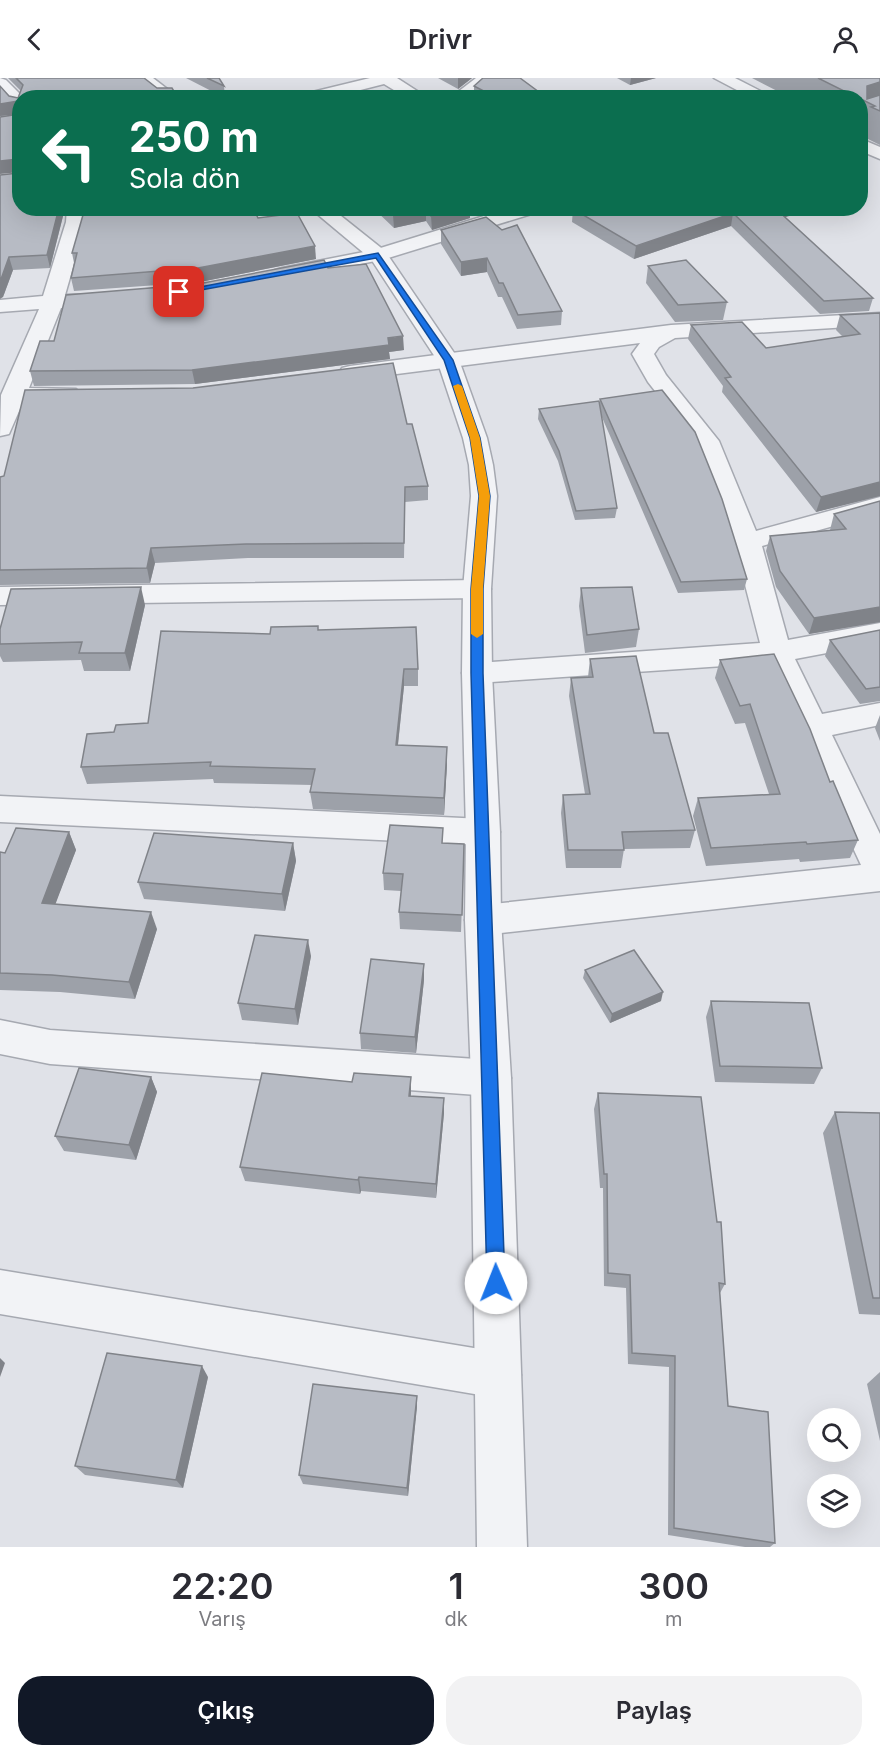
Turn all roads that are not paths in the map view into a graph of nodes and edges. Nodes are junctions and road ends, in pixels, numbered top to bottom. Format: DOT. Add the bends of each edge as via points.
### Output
graph roads {
  1 [pos="143,78"];
  2 [pos="385,78"];
  3 [pos="486,78"];
  4 [pos="722,78"];
  5 [pos="0,83"];
  6 [pos="160,90"];
  7 [pos="338,90"];
  8 [pos="406,90"];
  9 [pos="469,90"];
  10 [pos="748,90"];
  11 [pos="12,95"];
  12 [pos="76,216"];
  13 [pos="82,216"];
  14 [pos="329,216"];
  15 [pos="505,216"];
  16 [pos="98,219"];
  17 [pos="378,255"];
  18 [pos="267,277"];
  19 [pos="131,296"];
  20 [pos="52,303"];
  21 [pos="0,306"];
  22 [pos="880,319"];
  23 [pos="671,332"];
  24 [pos="448,360"];
  25 [pos="333,375"];
  26 [pos="93,394"];
  27 [pos="13,395"];
  28 [pos="0,429"];
  29 [pos="880,505"];
  30 [pos="747,542"];
  31 [pos="477,589"];
  32 [pos="0,596"];
  33 [pos="880,633"];
  34 [pos="777,652"];
  35 [pos="477,673"];
  36 [pos="880,714"];
  37 [pos="815,727"];
  38 [pos="0,810"];
  39 [pos="483,832"];
  40 [pos="880,869"];
  41 [pos="880,877"];
  42 [pos="483,920"];
  43 [pos="0,1036"];
  44 [pos="491,1078"];
  45 [pos="0,1292"];
  46 [pos="498,1375"];
  47 [pos="502,1547"];
  1 -- 6 [label="street"];
  2 -- 7 [label="street"];
  2 -- 8 [label="street"];
  3 -- 9 [label="street"];
  4 -- 10 [label="street"];
  5 -- 11 [label="street"];
  12 -- 20 [label="street"];
  13 -- 16 [label="street"];
  14 -- 17 [label="street"];
  15 -- 17 [label="street"];
  17 -- 18 [label="street"];
  17 -- 24 [label="street"];
  19 -- 20 [label="street"];
  20 -- 21 [label="street"];
  20 -- 27 [label="street"];
  22 -- 23 [label="street"];
  23 -- 24 [label="street"];
  23 -- 30 [label="street" via="651,342 643,354 656,377 707,441"];
  24 -- 25 [label="street"];
  24 -- 31 [label="street" via="481,465 484,496"];
  26 -- 27 [label="street"];
  27 -- 28 [label="street"];
  29 -- 30 [label="street"];
  30 -- 34 [label="street"];
  31 -- 32 [label="street"];
  31 -- 35 [label="street"];
  33 -- 34 [label="street"];
  34 -- 35 [label="street"];
  34 -- 37 [label="street"];
  35 -- 39 [label="street"];
  36 -- 37 [label="street"];
  37 -- 40 [label="street"];
  38 -- 39 [label="street"];
  39 -- 42 [label="street"];
  41 -- 42 [label="street"];
  42 -- 44 [label="street"];
  43 -- 44 [label="street" via="50,1047"];
  44 -- 46 [label="street"];
  45 -- 46 [label="street"];
  46 -- 47 [label="street"];
}
